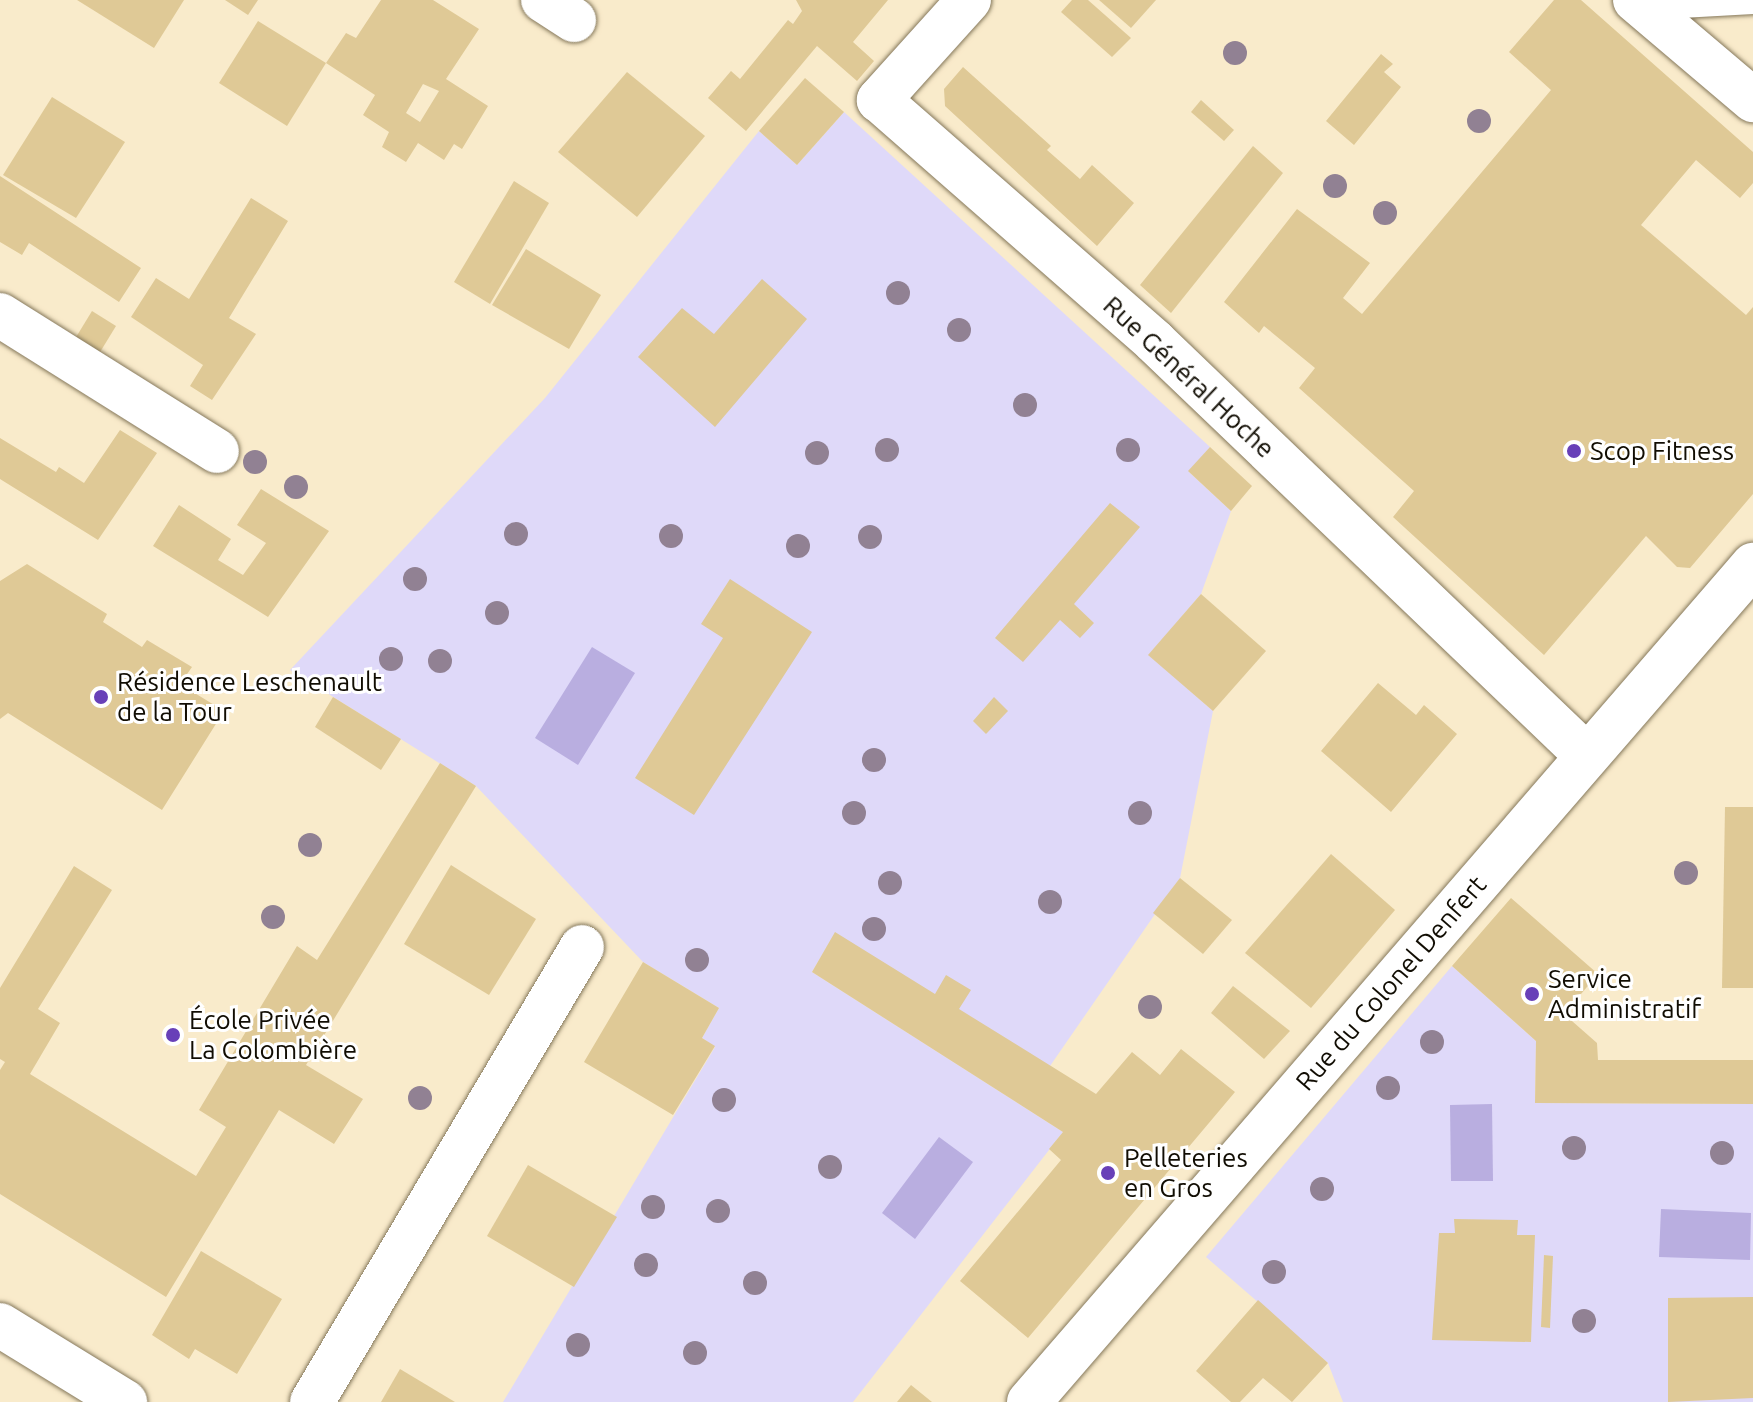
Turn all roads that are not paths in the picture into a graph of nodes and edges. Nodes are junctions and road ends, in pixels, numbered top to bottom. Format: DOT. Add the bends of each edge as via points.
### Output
graph roads {
  1 [pos="969,0"];
  2 [pos="1753,2"];
  3 [pos="1640,4"];
  4 [pos="1753,100"];
  5 [pos="0,315"];
  6 [pos="217,451"];
  7 [pos="1753,565"];
  8 [pos="1587,756"];
  9 [pos="582,947"];
  10 [pos="0,1325"];
  11 [pos="125,1402"];
  12 [pos="312,1402"];
  13 [pos="1029,1402"];
  1 -- 8 [label="street, Rue Général Hoche" via="879,100 1154,341"];
  2 -- 3 [label="lane"];
  3 -- 4 [label="street"];
  5 -- 6 [label="street"];
  7 -- 8 [label="street, Rue du Colonel Denfert"];
  8 -- 13 [label="street, Rue du Colonel Denfert"];
  9 -- 12 [label="street"];
  10 -- 11 [label="street"];
}
